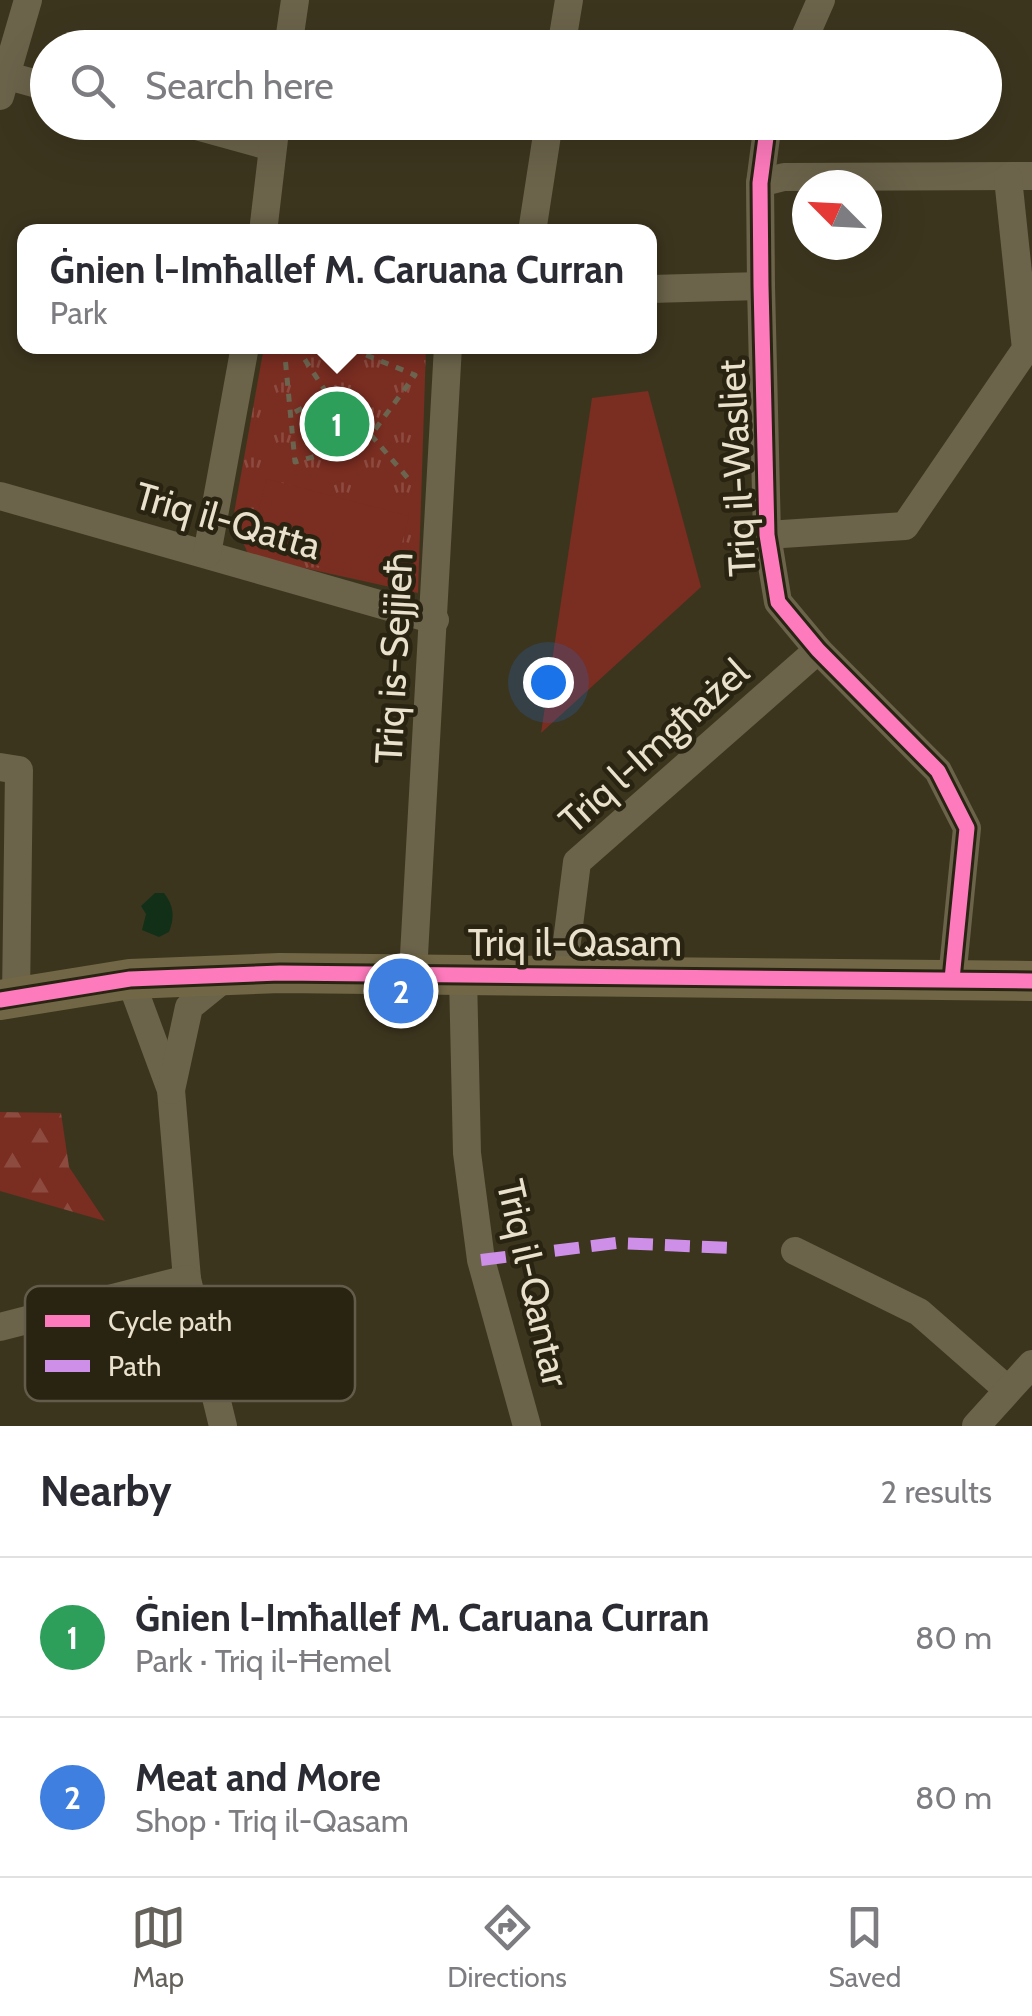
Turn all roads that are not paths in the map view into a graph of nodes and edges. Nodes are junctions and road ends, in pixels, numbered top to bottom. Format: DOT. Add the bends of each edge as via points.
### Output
graph roads {
  1 [pos="28,0"];
  2 [pos="296,0"];
  3 [pos="569,0"];
  4 [pos="821,0"];
  5 [pos="291,30"];
  6 [pos="565,30"];
  7 [pos="808,30"];
  8 [pos="4,86"];
  9 [pos="30,86"];
  10 [pos="273,140"];
  11 [pos="547,140"];
  12 [pos="766,140"];
  13 [pos="1020,177"];
  14 [pos="760,183"];
  15 [pos="263,224"];
  16 [pos="533,224"];
  17 [pos="761,286"];
  18 [pos="657,289"];
  19 [pos="244,354"];
  20 [pos="448,354"];
  21 [pos="0,496"];
  22 [pos="768,534"];
  23 [pos="207,554"];
  24 [pos="435,620"];
  25 [pos="818,650"];
  26 [pos="0,767"];
  27 [pos="414,973"];
  28 [pos="563,973"];
  29 [pos="464,976"];
  30 [pos="226,977"];
  31 [pos="130,979"];
  32 [pos="952,980"];
  33 [pos="1032,981"];
  34 [pos="8,998"];
  35 [pos="172,1090"];
  36 [pos="795,1251"];
  37 [pos="187,1279"];
  38 [pos="160,1286"];
  39 [pos="189,1286"];
  40 [pos="25,1321"];
  41 [pos="0,1327"];
  42 [pos="1032,1364"];
  43 [pos="1008,1390"];
  44 [pos="217,1401"];
  45 [pos="223,1426"];
  46 [pos="527,1426"];
  47 [pos="976,1426"];
  1 -- 8 [label="street"];
  2 -- 5 [label="street"];
  3 -- 6 [label="street"];
  4 -- 7 [label="street"];
  8 -- 9 [label="street"];
  10 -- 15 [label="street"];
  11 -- 16 [label="street"];
  12 -- 14 [label="street, Triq il-Wasliet"];
  13 -- 14 [label="street" via="784,177"];
  13 -- 22 [label="street" via="1026,349 906,526"];
  14 -- 17 [label="street, Triq il-Wasliet"];
  17 -- 18 [label="street"];
  17 -- 22 [label="street, Triq il-Wasliet"];
  19 -- 23 [label="street"];
  20 -- 24 [label="street, Triq is-Sejjieħ"];
  21 -- 23 [label="street, Triq il-Qatta"];
  22 -- 25 [label="street, Triq il-Wasliet" via="778,602"];
  23 -- 24 [label="street, Triq il-Qatta"];
  24 -- 27 [label="street, Triq is-Sejjieħ"];
  25 -- 28 [label="street, Triq l-Imgħażel" via="577,862"];
  25 -- 32 [label="street, Triq il-Wasliet" via="938,771 967,828"];
  26 -- 34 [label="street" via="19,770"];
  27 -- 29 [label="street, Triq il-Qasam"];
  27 -- 30 [label="street, Triq il-Qasam"];
  28 -- 29 [label="street, Triq il-Qasam"];
  28 -- 32 [label="street, Triq il-Qasam"];
  29 -- 46 [label="street, Triq il-Qantar" via="466,1153 481,1260"];
  30 -- 31 [label="street, Triq il-Qasam"];
  30 -- 35 [label="street" via="189,1007"];
  31 -- 34 [label="street, Triq il-Qasam"];
  31 -- 35 [label="street"];
  32 -- 33 [label="street, Triq il-Qasam"];
  35 -- 37 [label="street"];
  36 -- 43 [label="street" via="919,1312"];
  37 -- 38 [label="street"];
  37 -- 39 [label="street"];
  40 -- 41 [label="street"];
  42 -- 43 [label="street"];
  43 -- 47 [label="street"];
  44 -- 45 [label="street"];
}
